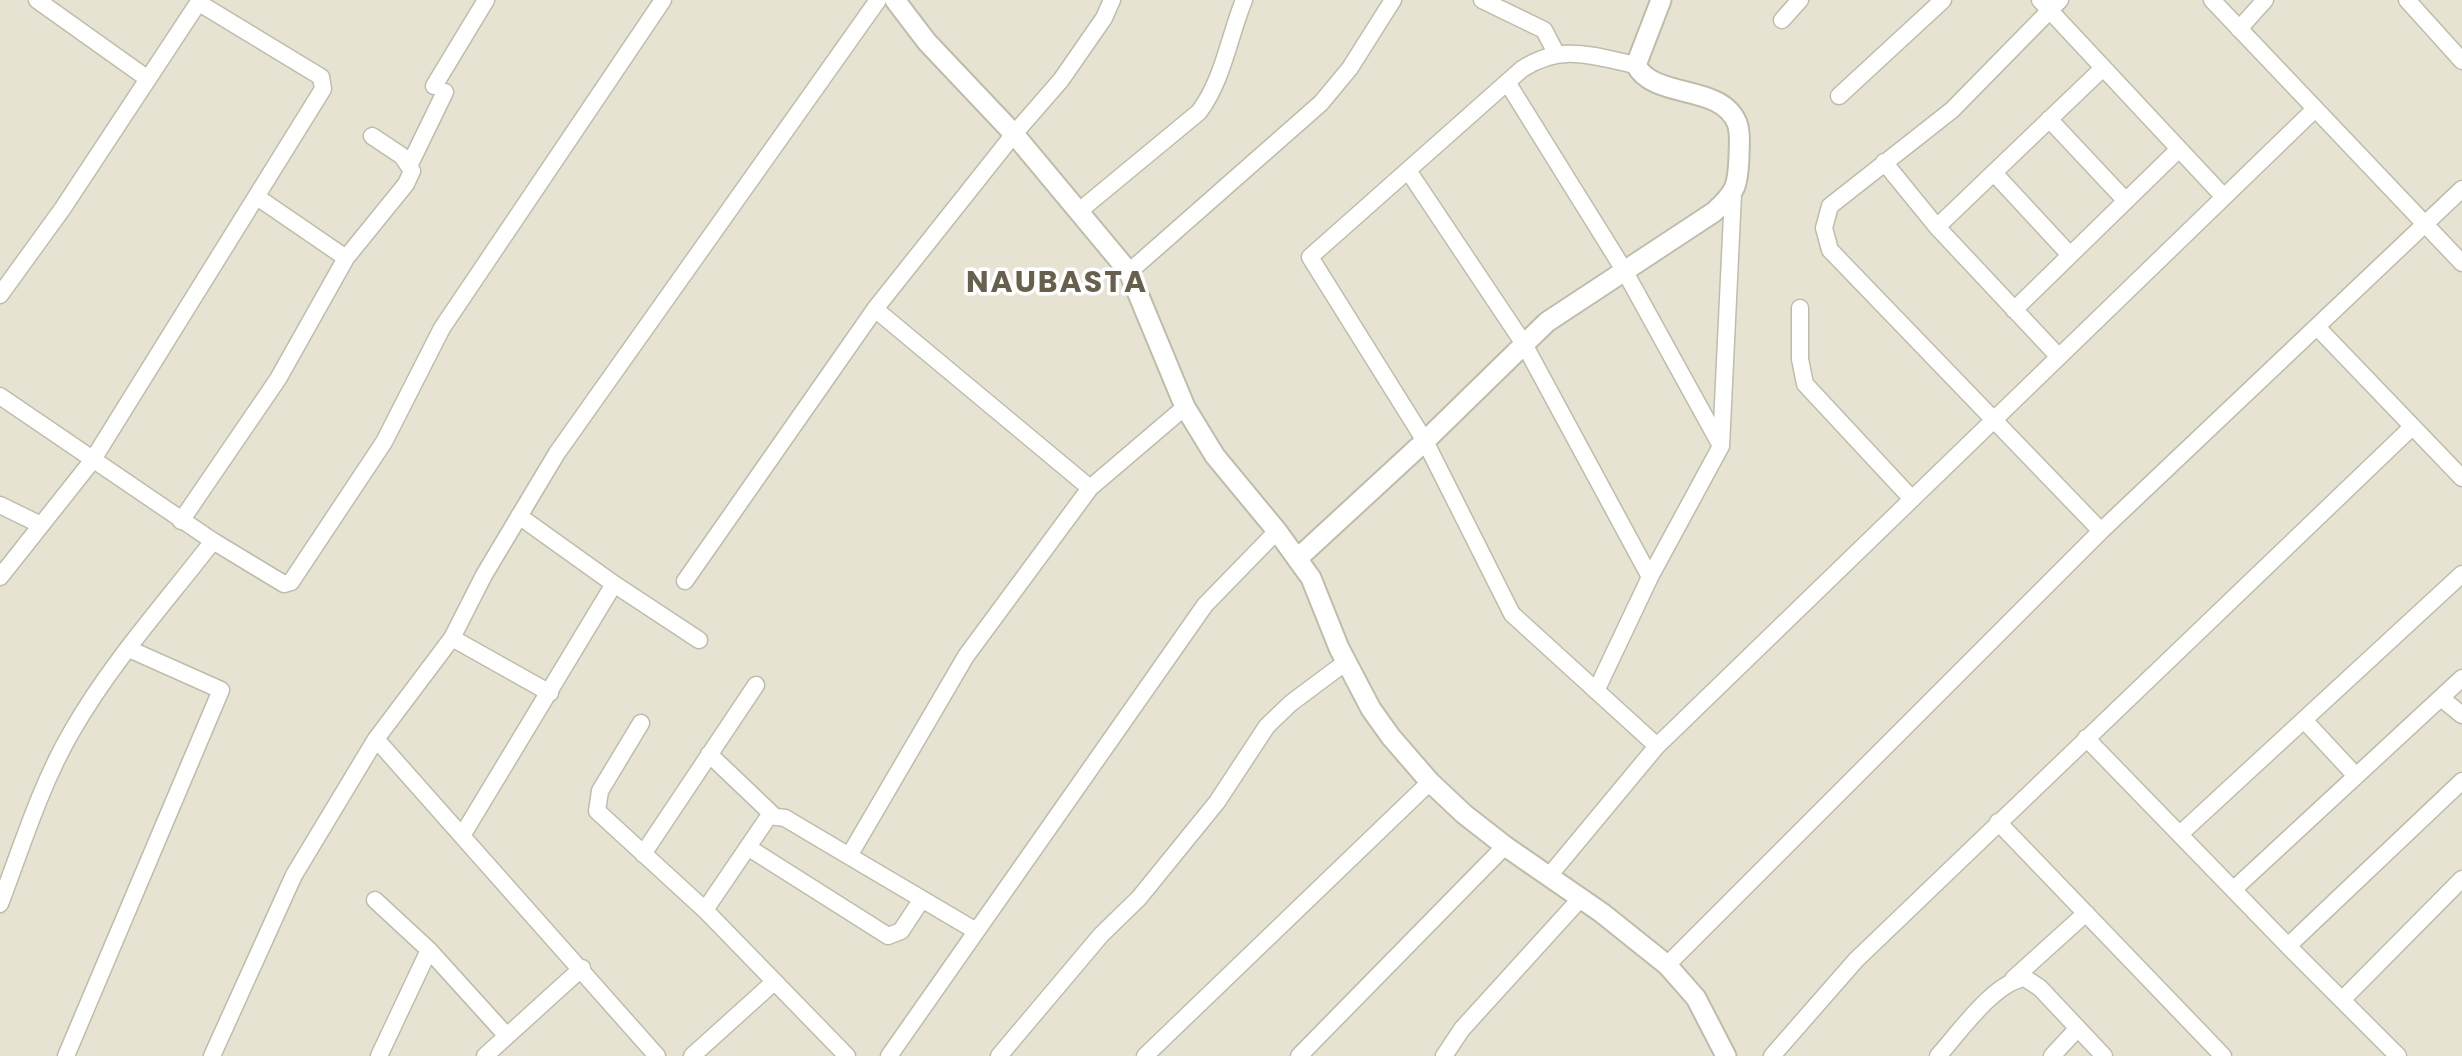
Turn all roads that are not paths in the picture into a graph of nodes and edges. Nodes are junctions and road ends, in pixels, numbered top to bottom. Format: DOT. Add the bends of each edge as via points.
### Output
graph roads {
  1 [pos="37,0"];
  2 [pos="486,0"];
  3 [pos="663,0"];
  4 [pos="878,0"];
  5 [pos="895,0"];
  6 [pos="1112,0"];
  7 [pos="1244,0"];
  8 [pos="1393,0"];
  9 [pos="1482,0"];
  10 [pos="1661,0"];
  11 [pos="1800,0"];
  12 [pos="1942,0"];
  13 [pos="2212,0"];
  14 [pos="2265,0"];
  15 [pos="2407,0"];
  16 [pos="200,1"];
  17 [pos="2050,3"];
  18 [pos="1782,20"];
  19 [pos="2239,29"];
  20 [pos="1556,52"];
  21 [pos="2462,61"];
  22 [pos="1636,65"];
  23 [pos="2103,68"];
  24 [pos="148,79"];
  25 [pos="1507,82"];
  26 [pos="1839,96"];
  27 [pos="2315,109"];
  28 [pos="2049,120"];
  29 [pos="1014,134"];
  30 [pos="372,136"];
  31 [pos="2179,149"];
  32 [pos="1884,162"];
  33 [pos="410,164"];
  34 [pos="1409,172"];
  35 [pos="1994,173"];
  36 [pos="2462,189"];
  37 [pos="1733,194"];
  38 [pos="257,197"];
  39 [pos="2224,197"];
  40 [pos="2126,201"];
  41 [pos="1078,212"];
  42 [pos="2426,225"];
  43 [pos="1937,227"];
  44 [pos="2070,255"];
  45 [pos="346,258"];
  46 [pos="2462,263"];
  47 [pos="1624,270"];
  48 [pos="1129,272"];
  49 [pos="0,295"];
  50 [pos="1800,308"];
  51 [pos="875,309"];
  52 [pos="2014,310"];
  53 [pos="2317,327"];
  54 [pos="1524,344"];
  55 [pos="2059,357"];
  56 [pos="0,396"];
  57 [pos="1185,407"];
  58 [pos="1995,419"];
  59 [pos="2413,426"];
  60 [pos="1425,441"];
  61 [pos="1721,446"];
  62 [pos="92,461"];
  63 [pos="2462,478"];
  64 [pos="1090,488"];
  65 [pos="1912,499"];
  66 [pos="0,505"];
  67 [pos="519,516"];
  68 [pos="181,521"];
  69 [pos="41,525"];
  70 [pos="2101,530"];
  71 [pos="1277,531"];
  72 [pos="213,541"];
  73 [pos="1297,559"];
  74 [pos="2462,574"];
  75 [pos="1650,577"];
  76 [pos="0,578"];
  77 [pos="685,582"];
  78 [pos="614,584"];
  79 [pos="452,638"];
  80 [pos="699,640"];
  81 [pos="129,649"];
  82 [pos="1346,662"];
  83 [pos="2462,678"];
  84 [pos="756,685"];
  85 [pos="1596,691"];
  86 [pos="550,693"];
  87 [pos="2441,698"];
  88 [pos="2462,715"];
  89 [pos="2304,720"];
  90 [pos="641,723"];
  91 [pos="376,738"];
  92 [pos="2086,738"];
  93 [pos="1657,746"];
  94 [pos="709,754"];
  95 [pos="2356,776"];
  96 [pos="2462,781"];
  97 [pos="1430,782"];
  98 [pos="773,815"];
  99 [pos="1998,822"];
  100 [pos="463,834"];
  101 [pos="2180,834"];
  102 [pos="1505,846"];
  103 [pos="749,848"];
  104 [pos="643,854"];
  105 [pos="849,856"];
  106 [pos="1549,876"];
  107 [pos="2462,878"];
  108 [pos="2234,889"];
  109 [pos="1581,898"];
  110 [pos="375,900"];
  111 [pos="922,900"];
  112 [pos="0,904"];
  113 [pos="705,910"];
  114 [pos="2085,912"];
  115 [pos="976,932"];
  116 [pos="2288,946"];
  117 [pos="429,950"];
  118 [pos="1667,964"];
  119 [pos="582,968"];
  120 [pos="2014,979"];
  121 [pos="774,982"];
  122 [pos="2342,1000"];
  123 [pos="2077,1028"];
  124 [pos="506,1035"];
  125 [pos="66,1056"];
  126 [pos="212,1056"];
  127 [pos="379,1056"];
  128 [pos="485,1056"];
  129 [pos="657,1056"];
  130 [pos="692,1056"];
  131 [pos="847,1056"];
  132 [pos="889,1056"];
  133 [pos="999,1056"];
  134 [pos="1145,1056"];
  135 [pos="1299,1056"];
  136 [pos="1444,1056"];
  137 [pos="1726,1056"];
  138 [pos="1772,1056"];
  139 [pos="1938,1056"];
  140 [pos="2052,1056"];
  141 [pos="2104,1056"];
  142 [pos="2223,1056"];
  143 [pos="2398,1056"];
  1 -- 24 [label="street"];
  2 -- 33 [label="street" via="440,89"];
  3 -- 72 [label="street" via="442,328 384,442 292,582 284,584"];
  4 -- 67 [label="street" via="557,453"];
  5 -- 29 [label="street" via="927,42"];
  6 -- 29 [label="street" via="1061,80"];
  7 -- 41 [label="street" via="1214,92 1199,113"];
  8 -- 48 [label="street" via="1327,97"];
  9 -- 20 [label="street" via="1545,30"];
  10 -- 22 [label="street"];
  11 -- 18 [label="street"];
  12 -- 26 [label="street"];
  13 -- 19 [label="street"];
  14 -- 19 [label="street"];
  15 -- 21 [label="street"];
  16 -- 24 [label="street"];
  16 -- 38 [label="street" via="323,81 319,97"];
  17 -- 23 [label="street"];
  17 -- 32 [label="street" via="1952,110"];
  19 -- 27 [label="street"];
  20 -- 22 [label="street"];
  20 -- 25 [label="street"];
  22 -- 37 [label="street" via="1645,77 1713,102 1731,114 1739,130 1738,180"];
  23 -- 28 [label="street"];
  23 -- 31 [label="street"];
  24 -- 49 [label="street"];
  25 -- 34 [label="street"];
  25 -- 47 [label="street"];
  27 -- 39 [label="street"];
  27 -- 42 [label="street"];
  28 -- 35 [label="street"];
  28 -- 40 [label="street"];
  29 -- 41 [label="street"];
  29 -- 51 [label="street"];
  30 -- 33 [label="street"];
  31 -- 39 [label="street"];
  31 -- 40 [label="street"];
  32 -- 43 [label="street"];
  32 -- 58 [label="street" via="1830,206 1824,228 1830,250"];
  33 -- 45 [label="street" via="406,184"];
  34 -- 54 [label="street"];
  34 -- 60 [label="street" via="1310,257"];
  35 -- 43 [label="street"];
  35 -- 44 [label="street"];
  36 -- 42 [label="street"];
  37 -- 47 [label="street" via="1714,212"];
  37 -- 61 [label="street"];
  38 -- 45 [label="street"];
  38 -- 62 [label="street"];
  39 -- 55 [label="street"];
  40 -- 44 [label="street"];
  41 -- 48 [label="street"];
  42 -- 46 [label="street"];
  42 -- 53 [label="street"];
  43 -- 52 [label="street"];
  44 -- 52 [label="street"];
  45 -- 68 [label="street" via="278,379"];
  47 -- 54 [label="street" via="1547,322"];
  47 -- 61 [label="street"];
  48 -- 57 [label="street"];
  50 -- 65 [label="street" via="1805,384"];
  51 -- 64 [label="street"];
  51 -- 77 [label="street"];
  52 -- 55 [label="street"];
  53 -- 59 [label="street"];
  53 -- 70 [label="street"];
  54 -- 60 [label="street"];
  54 -- 75 [label="street"];
  55 -- 58 [label="street"];
  56 -- 62 [label="street"];
  57 -- 64 [label="street"];
  57 -- 71 [label="street" via="1215,456"];
  58 -- 65 [label="street"];
  58 -- 70 [label="street"];
  59 -- 63 [label="street"];
  59 -- 92 [label="street"];
  60 -- 73 [label="street"];
  60 -- 85 [label="street" via="1513,614"];
  61 -- 75 [label="street"];
  62 -- 68 [label="street"];
  62 -- 69 [label="street"];
  64 -- 105 [label="street" via="966,656"];
  65 -- 93 [label="street"];
  66 -- 69 [label="street"];
  67 -- 78 [label="street"];
  67 -- 79 [label="street"];
  68 -- 72 [label="street"];
  69 -- 76 [label="street"];
  70 -- 118 [label="street"];
  71 -- 73 [label="street"];
  71 -- 115 [label="street" via="1205,605"];
  72 -- 81 [label="street"];
  73 -- 82 [label="street" via="1311,578"];
  74 -- 89 [label="street"];
  75 -- 85 [label="street"];
  78 -- 80 [label="street"];
  78 -- 86 [label="street"];
  79 -- 86 [label="street"];
  79 -- 91 [label="street"];
  81 -- 112 [label="street" via="70,734 36,807"];
  81 -- 125 [label="street" via="220,690"];
  82 -- 97 [label="street" via="1371,709"];
  82 -- 133 [label="street" via="1267,726 1217,802"];
  83 -- 87 [label="street"];
  84 -- 94 [label="street"];
  85 -- 93 [label="street"];
  86 -- 100 [label="street"];
  87 -- 88 [label="street"];
  87 -- 95 [label="street"];
  89 -- 95 [label="street"];
  89 -- 101 [label="street"];
  90 -- 104 [label="street" via="600,791 596,806"];
  91 -- 100 [label="street"];
  91 -- 126 [label="street" via="274,915"];
  92 -- 99 [label="street"];
  92 -- 101 [label="street"];
  93 -- 106 [label="street"];
  94 -- 98 [label="street"];
  94 -- 104 [label="street"];
  95 -- 108 [label="street"];
  96 -- 116 [label="street"];
  97 -- 102 [label="street"];
  97 -- 134 [label="street"];
  98 -- 103 [label="street"];
  98 -- 105 [label="street"];
  99 -- 114 [label="street"];
  99 -- 138 [label="street" via="1856,960"];
  100 -- 119 [label="street"];
  101 -- 108 [label="street"];
  102 -- 106 [label="street"];
  102 -- 135 [label="street"];
  103 -- 111 [label="street" via="888,936 901,931"];
  103 -- 113 [label="street"];
  104 -- 113 [label="street"];
  105 -- 111 [label="street"];
  106 -- 109 [label="street"];
  107 -- 122 [label="street"];
  108 -- 116 [label="street"];
  109 -- 118 [label="street"];
  109 -- 136 [label="street" via="1462,1029"];
  110 -- 117 [label="street"];
  111 -- 115 [label="street"];
  113 -- 121 [label="street"];
  114 -- 120 [label="street"];
  114 -- 142 [label="street"];
  115 -- 132 [label="street"];
  116 -- 122 [label="street"];
  117 -- 124 [label="street"];
  117 -- 127 [label="street"];
  118 -- 137 [label="street" via="1696,998"];
  119 -- 124 [label="street"];
  119 -- 129 [label="street"];
  120 -- 123 [label="street" via="2025,978 2040,988"];
  120 -- 139 [label="street" via="1994,994"];
  121 -- 130 [label="street"];
  121 -- 131 [label="street"];
  122 -- 143 [label="street"];
  123 -- 140 [label="street"];
  123 -- 141 [label="street"];
  124 -- 128 [label="street"];
}
